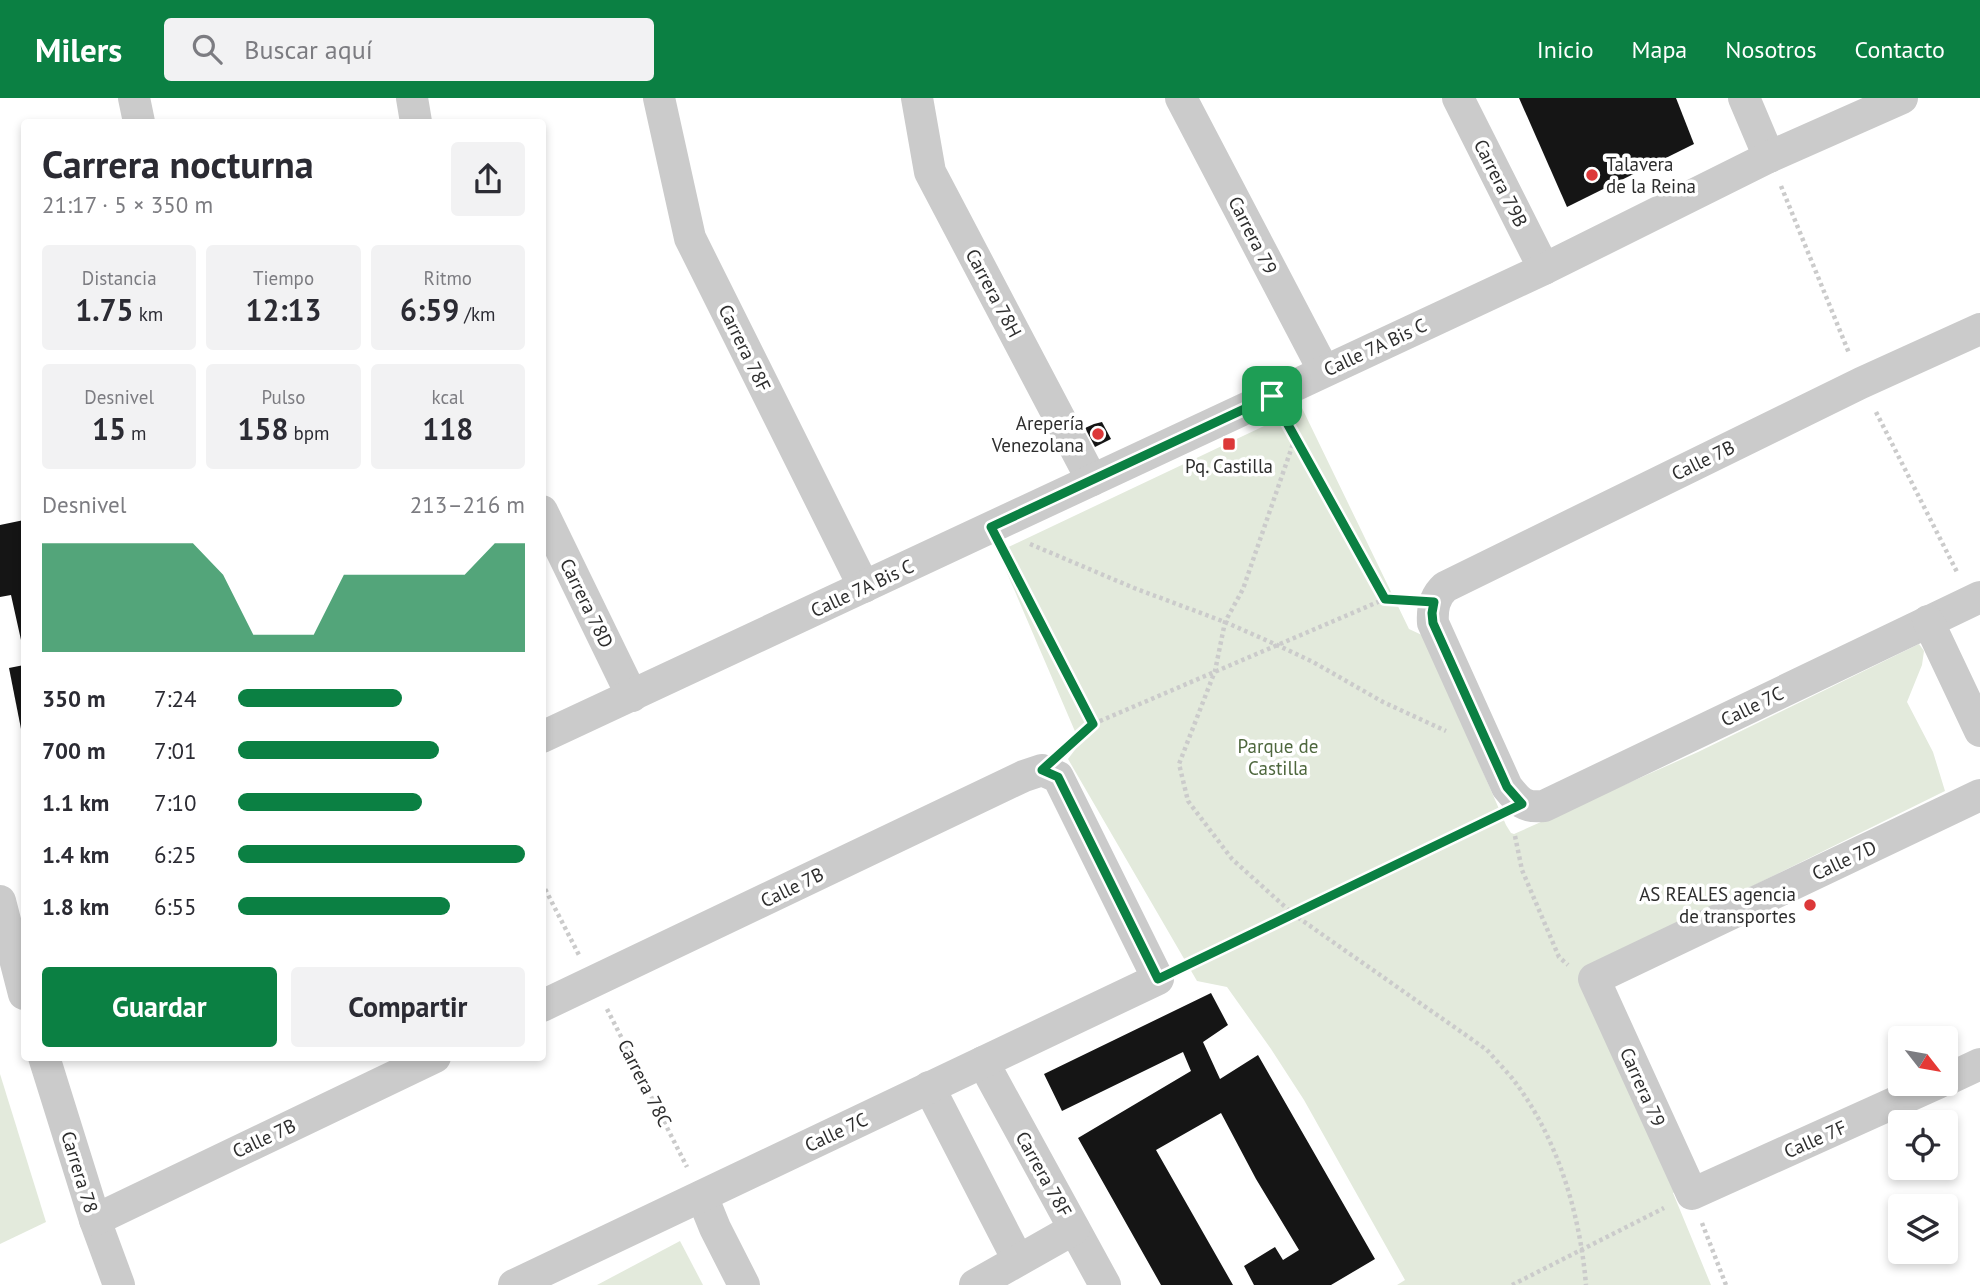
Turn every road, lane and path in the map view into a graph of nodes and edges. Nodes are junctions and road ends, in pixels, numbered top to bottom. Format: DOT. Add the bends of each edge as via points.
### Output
graph roads {
  1 [pos="134,98"];
  2 [pos="412,98"];
  3 [pos="659,98"];
  4 [pos="917,98"];
  5 [pos="1181,98"];
  6 [pos="1458,98"];
  7 [pos="1744,98"];
  8 [pos="1902,98"];
  9 [pos="138,119"];
  10 [pos="416,119"];
  11 [pos="1769,157"];
  12 [pos="1544,269"];
  13 [pos="1980,329"];
  14 [pos="1324,372"];
  15 [pos="1272,396"];
  16 [pos="1295,438"];
  17 [pos="1092,480"];
  18 [pos="546,519"];
  19 [pos="991,527"];
  20 [pos="863,587"];
  21 [pos="1980,597"];
  22 [pos="1385,599"];
  23 [pos="1434,602"];
  24 [pos="1928,621"];
  25 [pos="1225,622"];
  26 [pos="1277,645"];
  27 [pos="1215,671"];
  28 [pos="632,696"];
  29 [pos="1093,724"];
  30 [pos="1980,731"];
  31 [pos="546,735"];
  32 [pos="1491,751"];
  33 [pos="1042,770"];
  34 [pos="1980,795"];
  35 [pos="1522,804"];
  36 [pos="546,891"];
  37 [pos="0,901"];
  38 [pos="1293,914"];
  39 [pos="21,978"];
  40 [pos="1158,979"];
  41 [pos="1594,979"];
  42 [pos="593,982"];
  43 [pos="546,1004"];
  44 [pos="45,1061"];
  45 [pos="427,1061"];
  46 [pos="983,1062"];
  47 [pos="1980,1064"];
  48 [pos="1958,1074"];
  49 [pos="929,1087"];
  50 [pos="1909,1096"];
  51 [pos="1692,1194"];
  52 [pos="702,1196"];
  53 [pos="95,1220"];
  54 [pos="1074,1229"];
  55 [pos="1583,1249"];
  56 [pos="1018,1260"];
  57 [pos="119,1285"];
  58 [pos="514,1285"];
  59 [pos="744,1285"];
  60 [pos="975,1285"];
  61 [pos="1105,1285"];
  62 [pos="1512,1285"];
  63 [pos="1586,1285"];
  64 [pos="1726,1285"];
  1 -- 9 [label="street"];
  2 -- 10 [label="street"];
  3 -- 20 [label="street, Carrera 78F" via="690,238"];
  4 -- 17 [label="street, Carrera 78H" via="930,172"];
  5 -- 14 [label="street, Carrera 79"];
  6 -- 12 [label="street, Carrera 79B"];
  7 -- 11 [label="street"];
  8 -- 11 [label="street, Calle 7A Bis C"];
  11 -- 12 [label="street, Calle 7A Bis C"];
  12 -- 14 [label="street, Calle 7A Bis C"];
  13 -- 23 [label="street, Calle 7B" via="1445,587"];
  14 -- 15 [label="street, Calle 7A Bis C"];
  15 -- 16 [label="path"];
  15 -- 17 [label="street, Calle 7A Bis C"];
  16 -- 22 [label="path"];
  16 -- 25 [label="path" via="1243,589"];
  17 -- 19 [label="street, Calle 7A Bis C"];
  18 -- 28 [label="street, Carrera 78D"];
  19 -- 20 [label="street, Calle 7A Bis C"];
  19 -- 25 [label="path"];
  19 -- 29 [label="path"];
  20 -- 28 [label="street, Calle 7A Bis C"];
  21 -- 24 [label="street, Calle 7C"];
  22 -- 23 [label="path"];
  22 -- 26 [label="path"];
  23 -- 32 [label="street" via="1433,623"];
  24 -- 30 [label="street"];
  24 -- 35 [label="street, Calle 7C" via="1544,806"];
  25 -- 26 [label="path"];
  25 -- 27 [label="path"];
  26 -- 27 [label="path"];
  26 -- 32 [label="path" via="1383,702"];
  27 -- 29 [label="path"];
  27 -- 38 [label="path" via="1179,764 1188,801 1232,859"];
  28 -- 31 [label="street, Calle 7A Bis C"];
  29 -- 33 [label="path"];
  32 -- 35 [label="street" via="1507,787"];
  33 -- 40 [label="street" via="1058,777"];
  33 -- 42 [label="street, Calle 7B"];
  34 -- 41 [label="street, Calle 7D"];
  35 -- 38 [label="path"];
  35 -- 41 [label="path" via="1514,836 1522,870 1559,957"];
  36 -- 42 [label="path, Carrera 78C"];
  37 -- 39 [label="street"];
  38 -- 40 [label="path"];
  38 -- 55 [label="path" via="1487,1050 1513,1079 1545,1131 1572,1200"];
  40 -- 46 [label="street, Calle 7C"];
  41 -- 51 [label="street, Carrera 79"];
  42 -- 43 [label="street, Calle 7B"];
  42 -- 52 [label="path, Carrera 78C"];
  44 -- 53 [label="street, Carrera 78"];
  45 -- 53 [label="street, Calle 7B"];
  46 -- 49 [label="street, Calle 7C"];
  46 -- 54 [label="street, Carrera 78F"];
  47 -- 48 [label="street"];
  49 -- 52 [label="street, Calle 7C"];
  49 -- 56 [label="street"];
  50 -- 51 [label="street, Calle 7F"];
  51 -- 55 [label="path"];
  51 -- 64 [label="path"];
  52 -- 58 [label="street, Calle 7C"];
  52 -- 59 [label="street"];
  53 -- 57 [label="street, Carrera 78"];
  54 -- 56 [label="street"];
  54 -- 61 [label="street, Carrera 78F"];
  55 -- 62 [label="path"];
  55 -- 63 [label="path"];
  56 -- 60 [label="street"];
}
